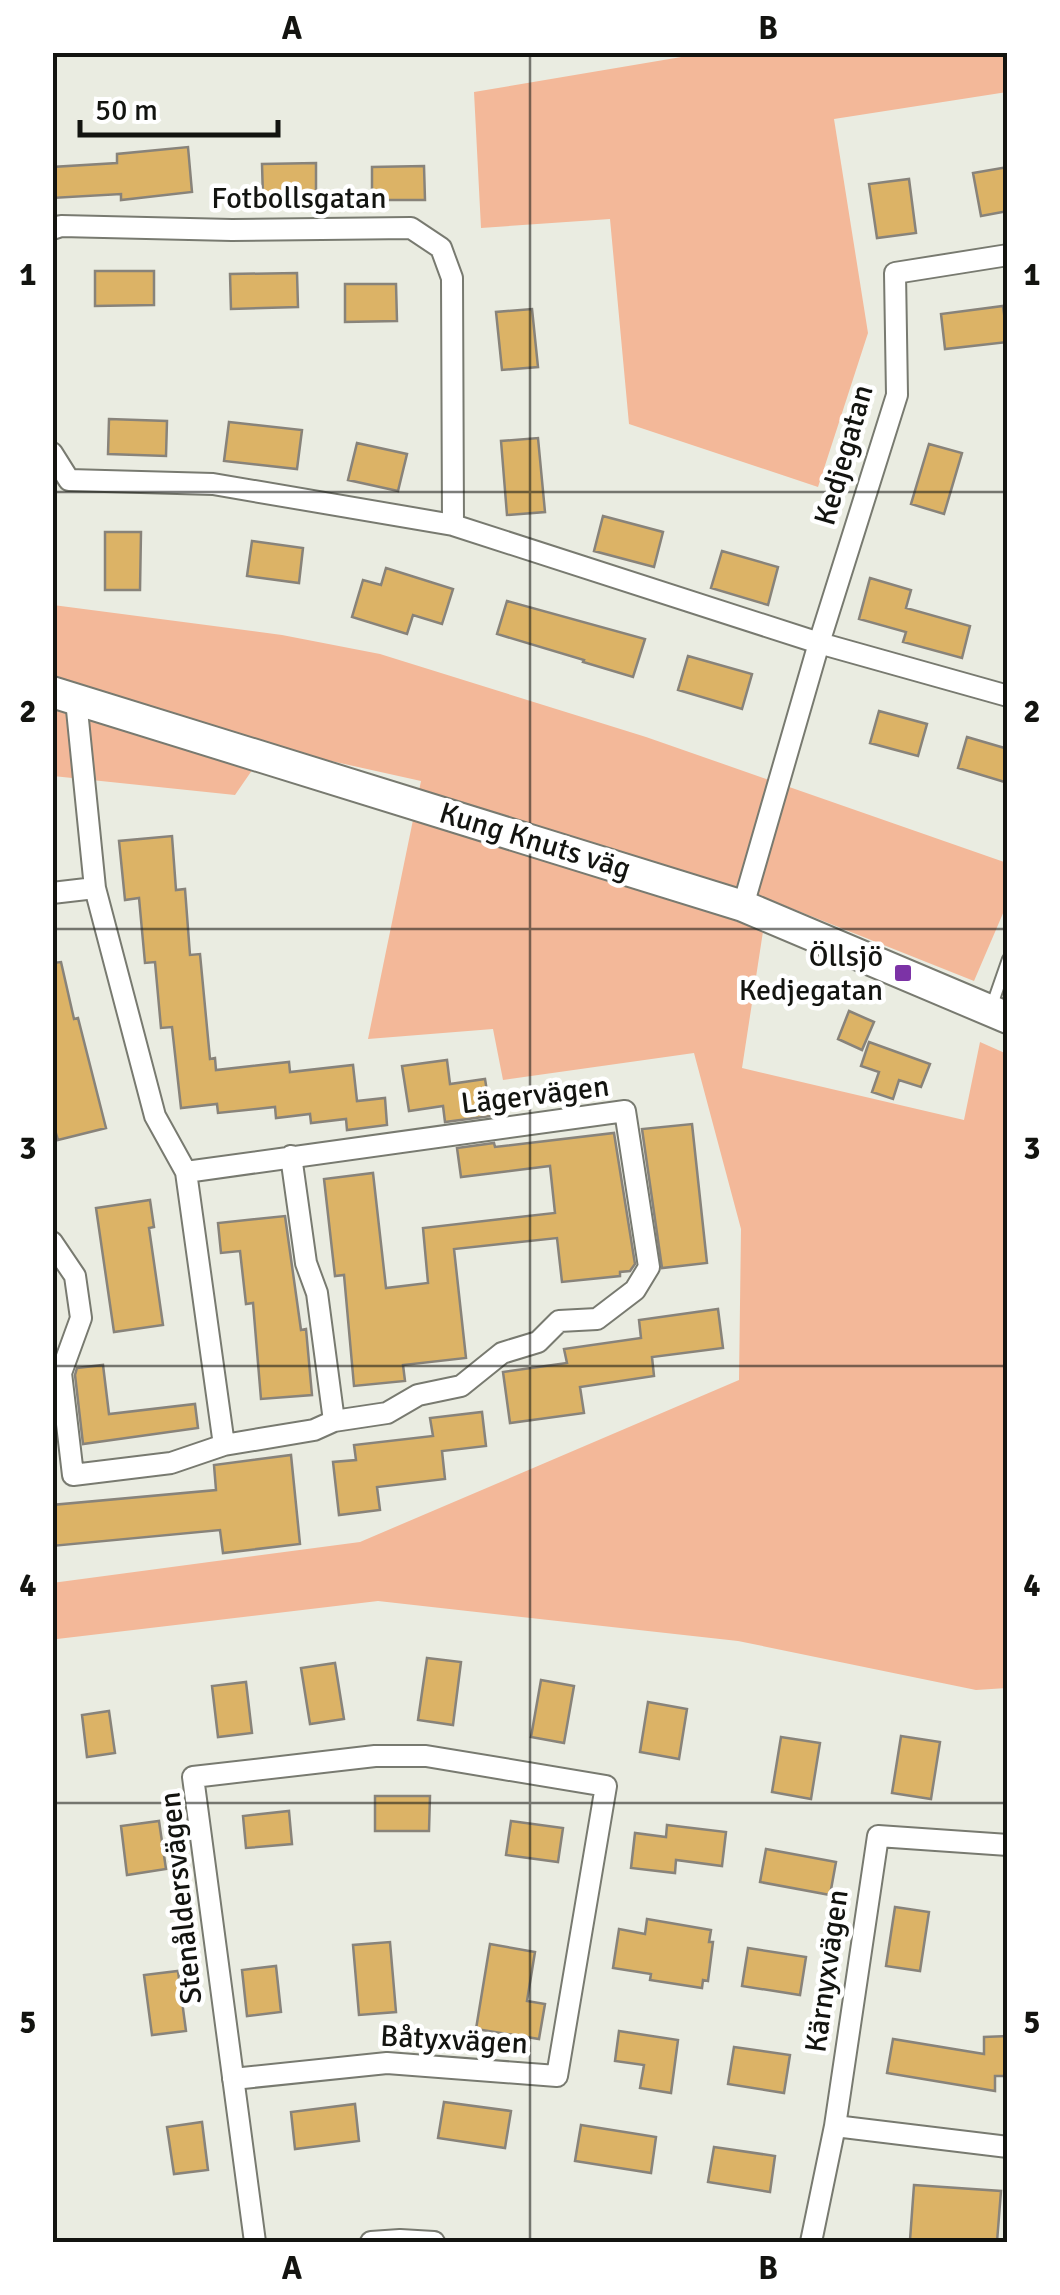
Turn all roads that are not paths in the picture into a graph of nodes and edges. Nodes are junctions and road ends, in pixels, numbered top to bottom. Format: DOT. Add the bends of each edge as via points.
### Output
graph roads {
  1 [pos="52,229"];
  2 [pos="1008,255"];
  3 [pos="52,453"];
  4 [pos="453,525"];
  5 [pos="819,643"];
  6 [pos="64,696"];
  7 [pos="1008,696"];
  8 [pos="95,888"];
  9 [pos="52,893"];
  10 [pos="744,906"];
  11 [pos="1008,959"];
  12 [pos="999,1014"];
  13 [pos="291,1156"];
  14 [pos="186,1172"];
  15 [pos="52,1242"];
  16 [pos="334,1421"];
  17 [pos="224,1445"];
  18 [pos="606,1786"];
  19 [pos="1008,1845"];
  20 [pos="234,2079"];
  21 [pos="835,2126"];
  22 [pos="1008,2148"];
  23 [pos="255,2242"];
  24 [pos="371,2242"];
  25 [pos="434,2242"];
  26 [pos="811,2242"];
  1 -- 4 [label="street, Fotbollsgatan" via="411,228 441,248 452,278"];
  2 -- 5 [label="street, Kedjegatan" via="895,273 897,395"];
  3 -- 4 [label="street" via="70,480 213,484"];
  4 -- 5 [label="street"];
  5 -- 7 [label="street"];
  5 -- 10 [label="street, Kedjegatan"];
  6 -- 8 [label="street"];
  6 -- 10 [label="street, Kung Knuts väg"];
  8 -- 9 [label="street"];
  8 -- 14 [label="street" via="156,1116"];
  10 -- 12 [label="street, Kung Knuts väg"];
  11 -- 12 [label="lane"];
  13 -- 14 [label="street, Lägervägen"];
  13 -- 16 [label="street"];
  13 -- 16 [label="street, Lägervägen" via="625,1111 650,1267 635,1290 597,1318 559,1320 538,1342 502,1353 462,1386 418,1395 387,1413"];
  14 -- 17 [label="street"];
  15 -- 17 [label="street, Lägervägen" via="75,1276 81,1318 61,1372 74,1474 171,1463"];
  16 -- 17 [label="street, Lägervägen"];
  18 -- 20 [label="street, Båtyxvägen" via="557,2076 387,2062"];
  18 -- 20 [label="street, Stenåldersvägen" via="426,1756 193,1777"];
  19 -- 21 [label="street, Kärnyxvägen" via="878,1836"];
  20 -- 23 [label="street, Stenåldersvägen"];
  21 -- 22 [label="street"];
  21 -- 26 [label="street, Kärnyxvägen"];
  24 -- 25 [label="street"];
}
